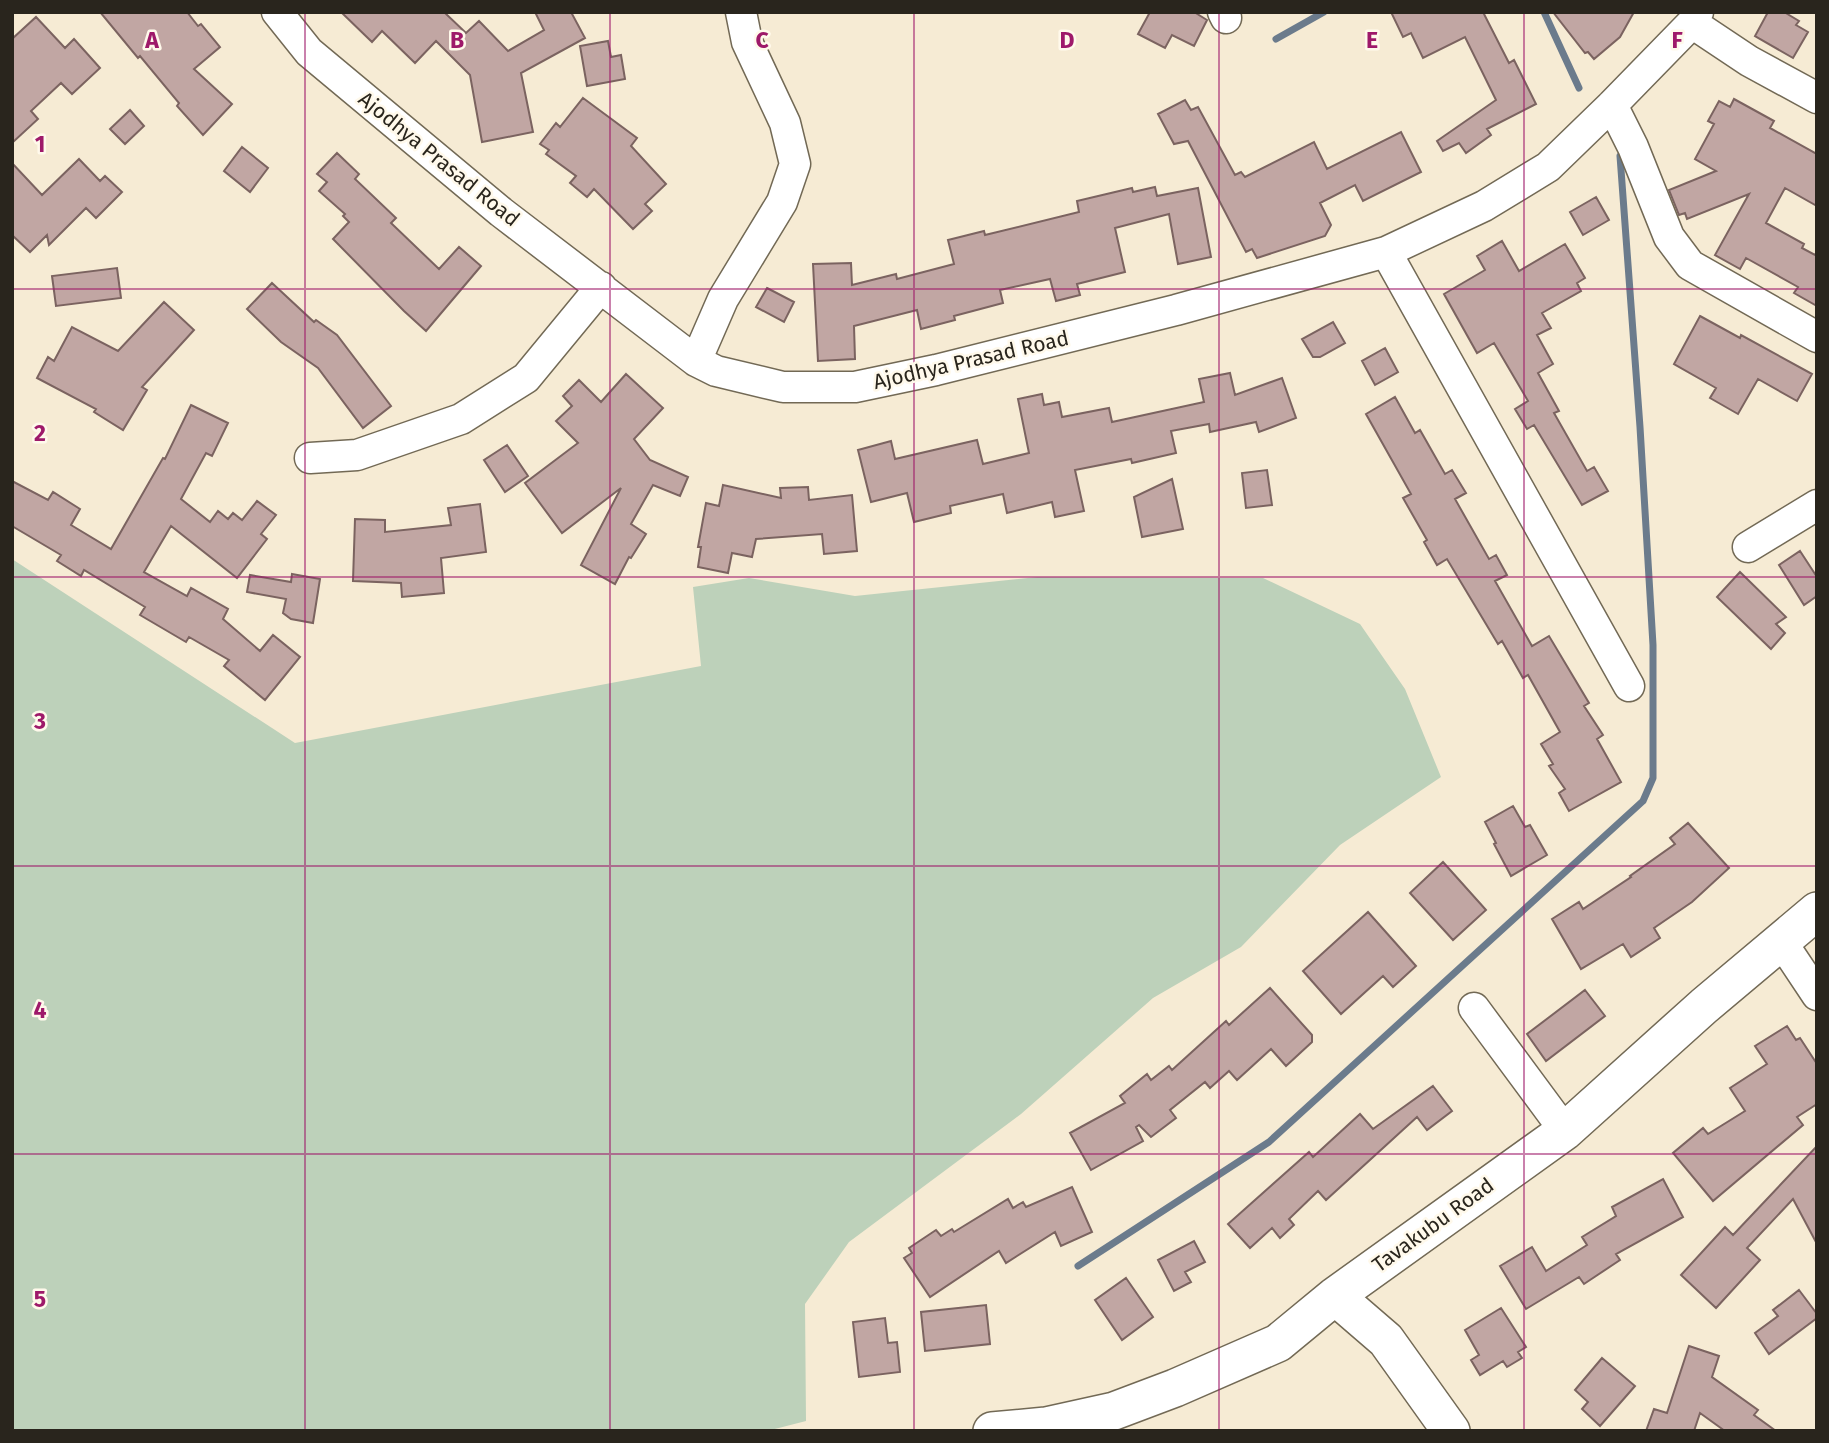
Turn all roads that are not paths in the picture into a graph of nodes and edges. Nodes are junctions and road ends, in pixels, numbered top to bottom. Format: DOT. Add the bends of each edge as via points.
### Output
graph roads {
  1 [pos="277,12"];
  2 [pos="741,12"];
  3 [pos="1695,17"];
  4 [pos="1817,98"];
  5 [pos="1612,105"];
  6 [pos="1386,252"];
  7 [pos="601,287"];
  8 [pos="1817,337"];
  9 [pos="696,362"];
  10 [pos="310,458"];
  11 [pos="1817,505"];
  12 [pos="1748,547"];
  13 [pos="1629,686"];
  14 [pos="1817,911"];
  15 [pos="1781,941"];
  16 [pos="1817,995"];
  17 [pos="1474,1008"];
  18 [pos="1564,1131"];
  19 [pos="1335,1296"];
  20 [pos="1046,1428"];
  21 [pos="992,1431"];
  22 [pos="1451,1431"];
  1 -- 7 [label="street, Ajodhya Prasad Road" via="309,52 501,212"];
  2 -- 9 [label="street" via="747,42 785,123 795,164 782,202 723,299"];
  3 -- 4 [label="street" via="1749,61"];
  3 -- 5 [label="street, Ajodhya Prasad Road"];
  5 -- 6 [label="street, Ajodhya Prasad Road" via="1548,167 1484,206"];
  5 -- 8 [label="street" via="1669,237 1690,265"];
  6 -- 9 [label="street, Ajodhya Prasad Road" via="1176,310 855,387 783,387"];
  6 -- 13 [label="street"];
  7 -- 9 [label="street, Ajodhya Prasad Road"];
  7 -- 10 [label="street" via="526,378 461,419 357,454"];
  11 -- 12 [label="street"];
  14 -- 15 [label="main road, Tavakubu Road"];
  15 -- 16 [label="street"];
  15 -- 18 [label="main road, Tavakubu Road"];
  17 -- 18 [label="street"];
  18 -- 19 [label="main road, Tavakubu Road"];
  19 -- 20 [label="main road, Tavakubu Road" via="1278,1343 1114,1411"];
  19 -- 22 [label="main road" via="1386,1340"];
  20 -- 21 [label="main road, Tavakubu Road"];
}
